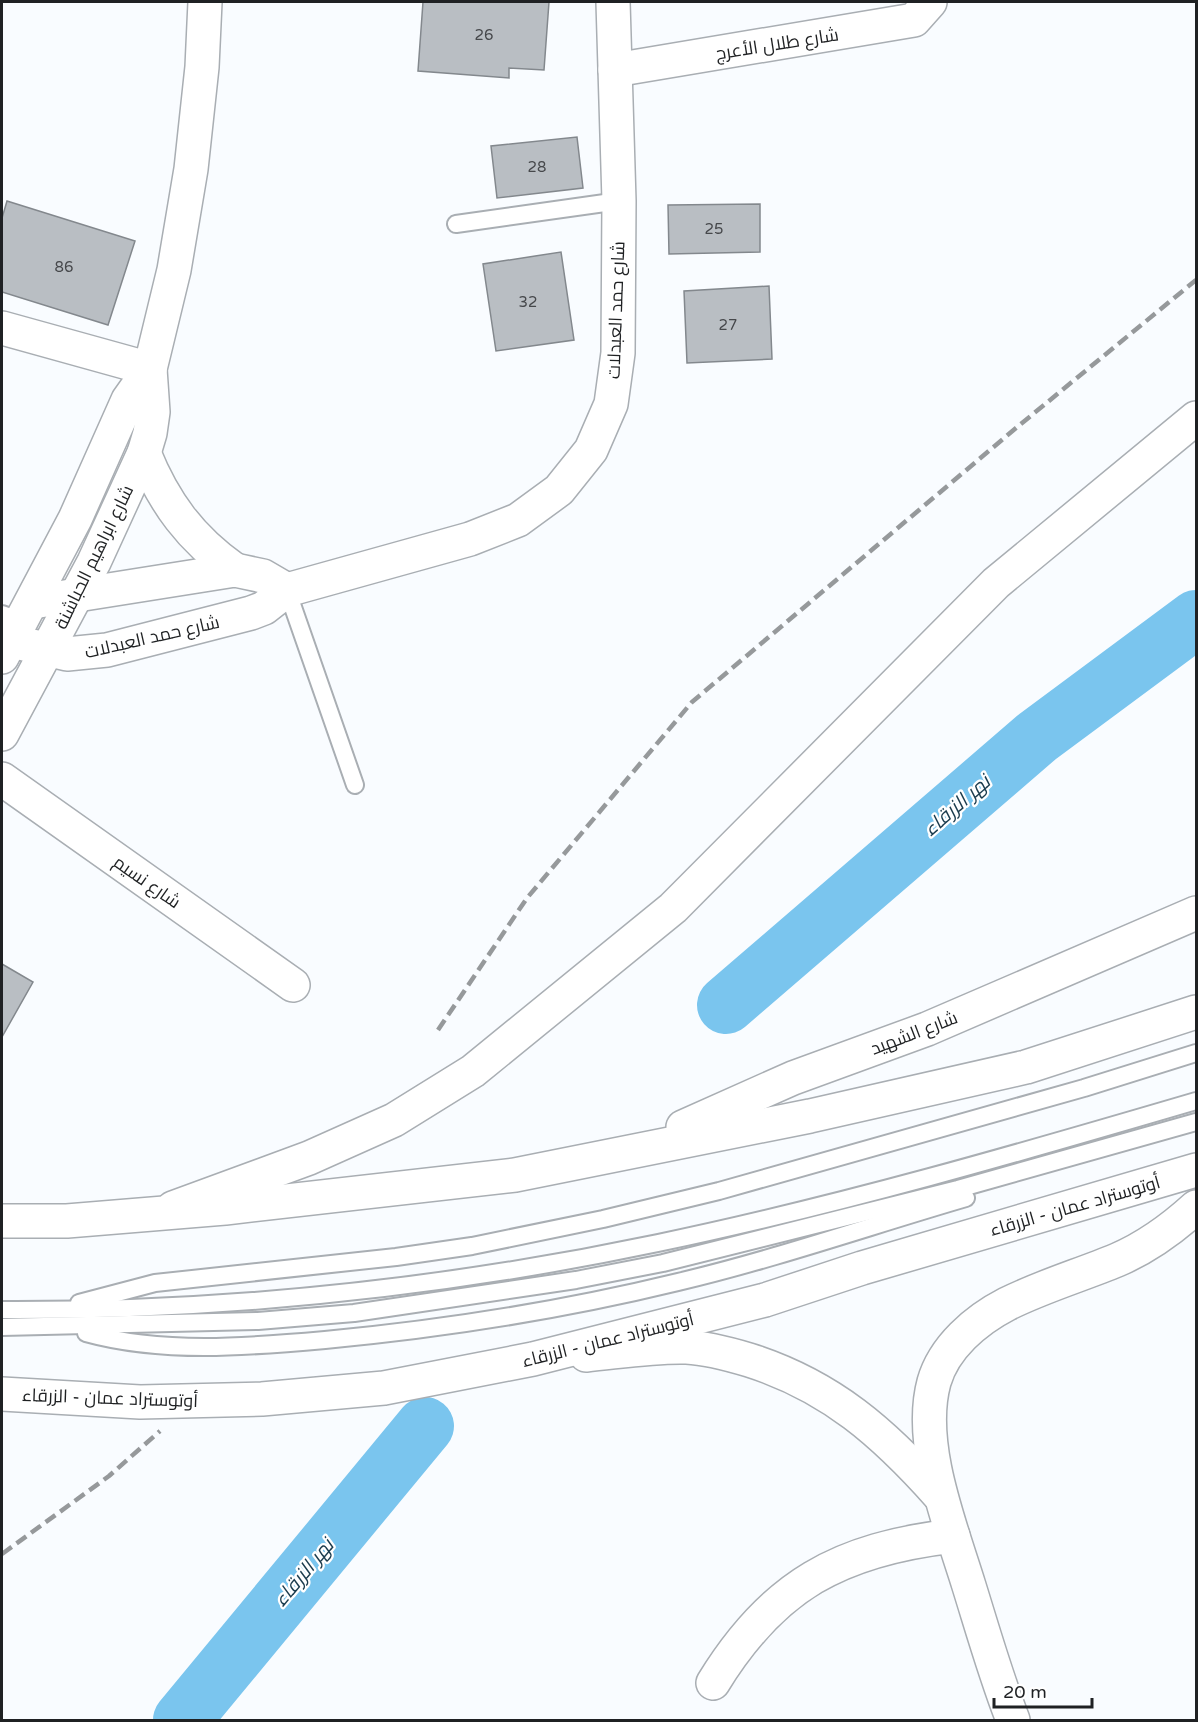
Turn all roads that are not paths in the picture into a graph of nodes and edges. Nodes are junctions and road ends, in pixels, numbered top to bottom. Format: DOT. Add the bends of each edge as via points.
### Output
graph roads {
  1 [pos="205,2"];
  2 [pos="613,2"];
  3 [pos="930,2"];
  4 [pos="615,70"];
  5 [pos="619,201"];
  6 [pos="456,224"];
  7 [pos="2,328"];
  8 [pos="150,369"];
  9 [pos="1197,418"];
  10 [pos="144,453"];
  11 [pos="235,570"];
  12 [pos="287,590"];
  13 [pos="76,597"];
  14 [pos="14,627"];
  15 [pos="46,651"];
  16 [pos="2,734"];
  17 [pos="2,779"];
  18 [pos="355,785"];
  19 [pos="1197,913"];
  20 [pos="293,986"];
  21 [pos="1197,1012"];
  22 [pos="1197,1053"];
  23 [pos="1197,1101"];
  24 [pos="1197,1122"];
  25 [pos="1197,1130"];
  26 [pos="631,1151"];
  27 [pos="1197,1170"];
  28 [pos="1197,1207"];
  29 [pos="155,1214"];
  30 [pos="2,1221"];
  31 [pos="2,1310"];
  32 [pos="61,1318"];
  33 [pos="2,1328"];
  34 [pos="533,1359"];
  35 [pos="2,1394"];
  36 [pos="940,1496"];
  37 [pos="953,1536"];
  38 [pos="713,1683"];
  39 [pos="1013,1720"];
  1 -- 8 [label="main road, شارع ابراهيم الحباشنة" via="191,169 174,270"];
  2 -- 4 [label="main road, شارع حمد العبدلات"];
  3 -- 4 [label="main road, شارع طلال الأعرج" via="914,20"];
  4 -- 5 [label="main road, شارع حمد العبدلات"];
  5 -- 6 [label="lane"];
  5 -- 12 [label="main road, شارع حمد العبدلات" via="618,353 611,404 591,450 559,490 518,520 470,539"];
  7 -- 8 [label="main road"];
  8 -- 10 [label="main road, شارع ابراهيم الحباشنة" via="153,412"];
  8 -- 14 [label="main road, شارع ابراهيم الحباشنة" via="128,400 80,509"];
  9 -- 29 [label="main road" via="996,583 673,908 473,1071 394,1119 309,1158"];
  10 -- 11 [label="main road" via="155,481 176,515 211,553"];
  10 -- 13 [label="main road, شارع ابراهيم الحباشنة"];
  11 -- 12 [label="main road" via="263,576"];
  11 -- 13 [label="main road"];
  12 -- 15 [label="main road, شارع حمد العبدلات" via="251,613 118,648 87,653"];
  12 -- 18 [label="lane"];
  13 -- 14 [label="main road"];
  13 -- 15 [label="main road, شارع ابراهيم الحباشنة"];
  14 -- 15 [label="main road, شارع حمد العبدلات"];
  15 -- 16 [label="main road, شارع ابراهيم الحباشنة"];
  17 -- 20 [label="main road, شارع نسيم"];
  19 -- 26 [label="main road, شارع الشهيد" via="927,1029 793,1078"];
  21 -- 26 [label="main road" via="1026,1067"];
  22 -- 32 [label="lane" via="782,1173 603,1220 406,1256 155,1283 122,1290"];
  23 -- 32 [label="lane" via="826,1204 573,1260 350,1290"];
  24 -- 32 [label="lane" via="958,1189 663,1263 576,1280 354,1313 246,1321"];
  25 -- 32 [label="lane" via="680,1282 469,1322 291,1343 200,1346 135,1342"];
  26 -- 29 [label="main road" via="515,1174"];
  27 -- 34 [label="main road, أوتوستراد عمان - الزرقاء" via="765,1300"];
  28 -- 36 [label="main road" via="1153,1240 1119,1259 1006,1305 955,1344 942,1362 931,1403 933,1456"];
  29 -- 30 [label="main road"];
  31 -- 32 [label="lane"];
  32 -- 33 [label="lane"];
  34 -- 35 [label="main road, أوتوستراد عمان - الزرقاء" via="384,1388 262,1399 140,1402"];
  34 -- 36 [label="main road" via="687,1347 769,1367 846,1406 879,1432"];
  36 -- 37 [label="main road"];
  37 -- 38 [label="main road" via="874,1550 834,1565 797,1587 735,1647"];
  37 -- 39 [label="main road"];
}
